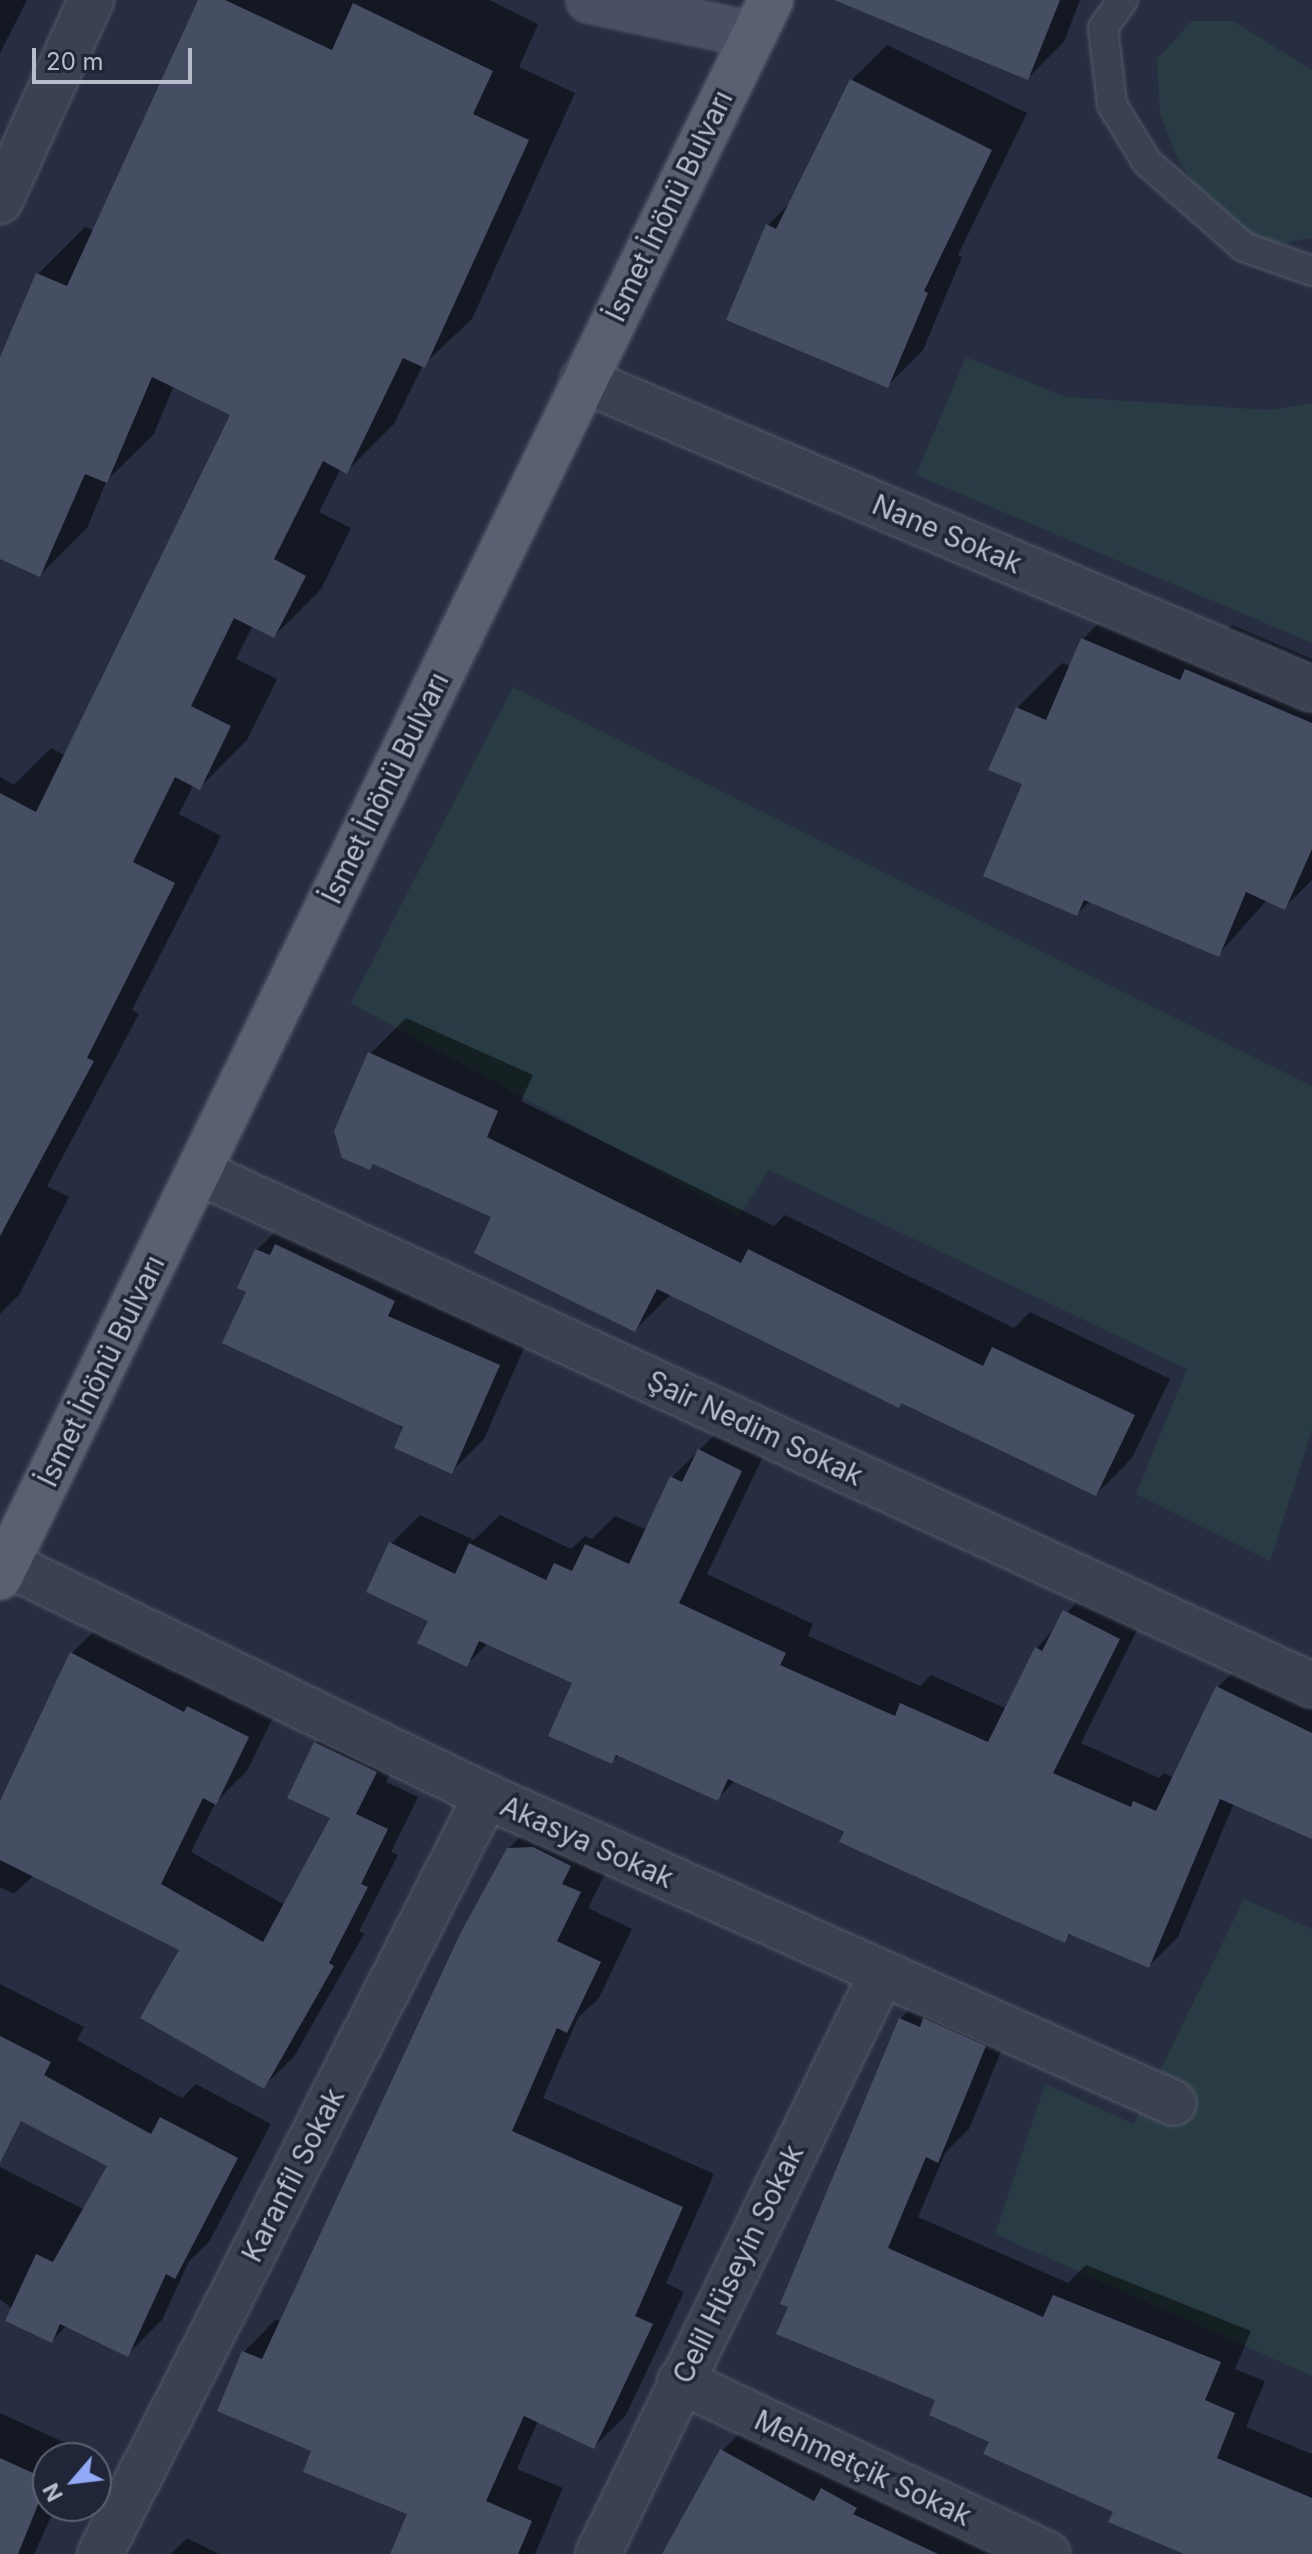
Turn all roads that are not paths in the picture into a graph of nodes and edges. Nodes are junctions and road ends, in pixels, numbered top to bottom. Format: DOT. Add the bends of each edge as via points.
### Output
graph roads {
  1 [pos="91,0"];
  2 [pos="589,0"];
  3 [pos="1123,0"];
  4 [pos="762,18"];
  5 [pos="0,201"];
  6 [pos="1312,271"];
  7 [pos="583,380"];
  8 [pos="1312,689"];
  9 [pos="199,1172"];
  10 [pos="3,1570"];
  11 [pos="1312,1685"];
  12 [pos="486,1796"];
  13 [pos="881,1975"];
  14 [pos="1174,2103"];
  15 [pos="680,2381"];
  16 [pos="100,2554"];
  17 [pos="598,2554"];
  18 [pos="1047,2554"];
  1 -- 5 [label="street"];
  2 -- 4 [label="street"];
  3 -- 6 [label="lane" via="1103,28 1112,105 1147,162 1244,247"];
  4 -- 7 [label="main road, İsmet İnönü Bulvarı"];
  7 -- 8 [label="street, Nane Sokak"];
  7 -- 9 [label="main road, İsmet İnönü Bulvarı"];
  9 -- 10 [label="main road, İsmet İnönü Bulvarı"];
  9 -- 11 [label="street, Şair Nedim Sokak"];
  10 -- 12 [label="street, Akasya Sokak"];
  12 -- 13 [label="street, Akasya Sokak"];
  12 -- 16 [label="street, Karanfil Sokak"];
  13 -- 14 [label="street, Akasya Sokak"];
  13 -- 15 [label="street, Celil Hüseyin Sokak"];
  15 -- 17 [label="street, Celil Hüseyin Sokak"];
  15 -- 18 [label="street, Mehmetçik Sokak"];
}
